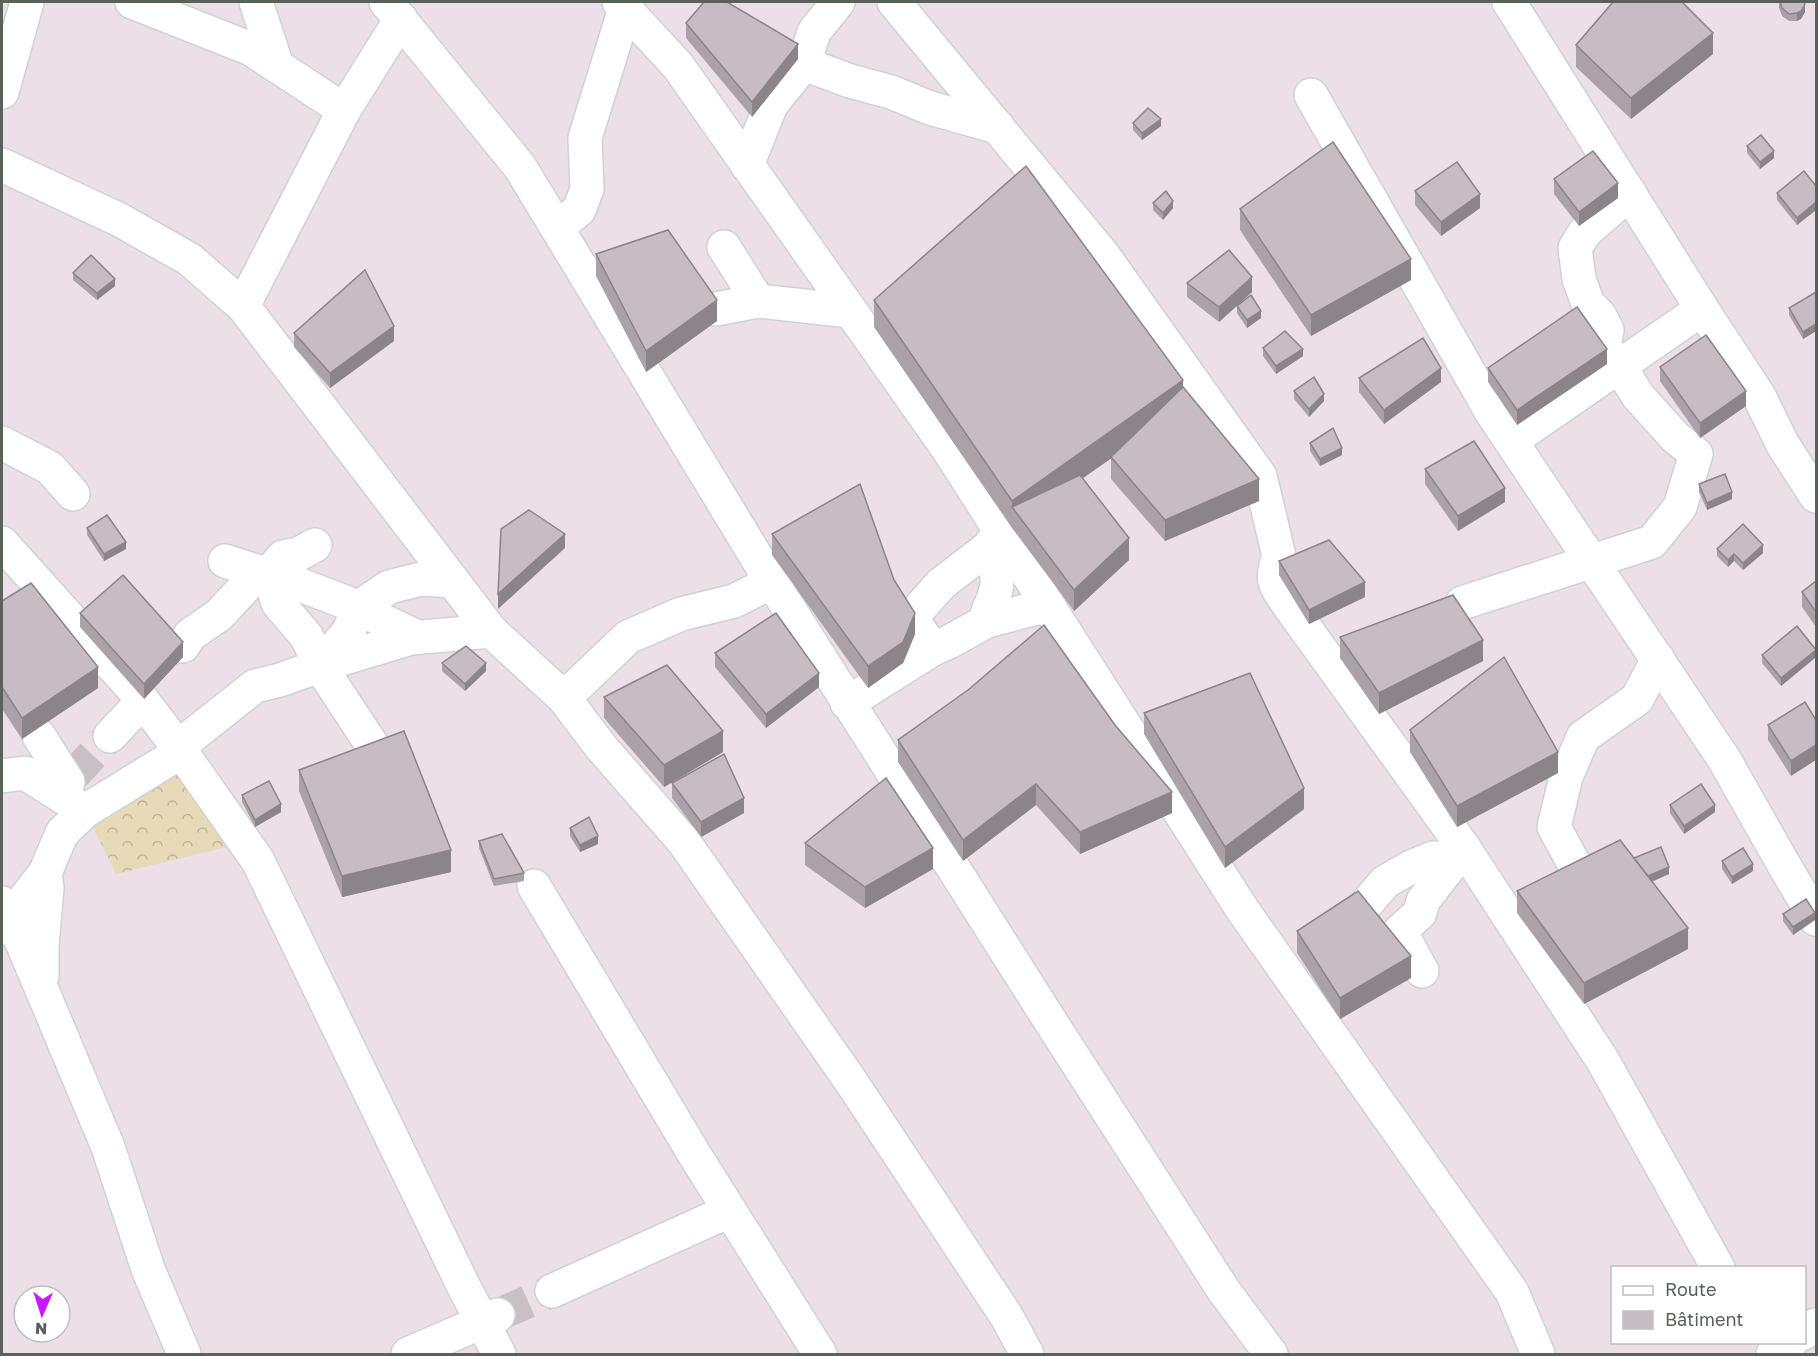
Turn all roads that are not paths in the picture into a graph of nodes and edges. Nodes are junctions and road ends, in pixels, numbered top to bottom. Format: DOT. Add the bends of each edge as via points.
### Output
graph roads {
  1 [pos="27,2"];
  2 [pos="137,2"];
  3 [pos="256,2"];
  4 [pos="838,2"];
  5 [pos="894,2"];
  6 [pos="1509,2"];
  7 [pos="624,4"];
  8 [pos="394,10"];
  9 [pos="804,64"];
  10 [pos="277,66"];
  11 [pos="2,93"];
  12 [pos="1311,95"];
  13 [pos="344,110"];
  14 [pos="998,127"];
  15 [pos="2,165"];
  16 [pos="747,165"];
  17 [pos="1630,193"];
  18 [pos="557,228"];
  19 [pos="724,247"];
  20 [pos="758,301"];
  21 [pos="243,306"];
  22 [pos="716,309"];
  23 [pos="1702,309"];
  24 [pos="850,311"];
  25 [pos="1620,367"];
  26 [pos="1511,441"];
  27 [pos="2,443"];
  28 [pos="73,494"];
  29 [pos="1816,496"];
  30 [pos="992,541"];
  31 [pos="315,545"];
  32 [pos="9,551"];
  33 [pos="225,561"];
  34 [pos="1592,561"];
  35 [pos="264,573"];
  36 [pos="453,581"];
  37 [pos="772,582"];
  38 [pos="1462,603"];
  39 [pos="1048,605"];
  40 [pos="358,608"];
  41 [pos="987,621"];
  42 [pos="491,631"];
  43 [pos="417,637"];
  44 [pos="183,646"];
  45 [pos="933,649"];
  46 [pos="1658,659"];
  47 [pos="320,666"];
  48 [pos="564,698"];
  49 [pos="143,701"];
  50 [pos="847,703"];
  51 [pos="39,735"];
  52 [pos="110,736"];
  53 [pos="374,748"];
  54 [pos="180,749"];
  55 [pos="2,777"];
  56 [pos="65,785"];
  57 [pos="85,811"];
  58 [pos="1459,854"];
  59 [pos="1581,872"];
  60 [pos="45,873"];
  61 [pos="534,886"];
  62 [pos="1367,903"];
  63 [pos="4,917"];
  64 [pos="1816,919"];
  65 [pos="1422,971"];
  66 [pos="42,990"];
  67 [pos="729,1211"];
  68 [pos="1717,1266"];
  69 [pos="552,1291"];
  70 [pos="490,1318"];
  71 [pos="1788,1344"];
  72 [pos="184,1354"];
  73 [pos="408,1354"];
  74 [pos="499,1354"];
  75 [pos="820,1354"];
  76 [pos="1027,1354"];
  77 [pos="1270,1354"];
  78 [pos="1538,1354"];
  79 [pos="1773,1354"];
  1 -- 11 [label="street"];
  2 -- 10 [label="street" via="251,49"];
  3 -- 10 [label="street"];
  4 -- 9 [label="street" via="813,32"];
  5 -- 14 [label="street"];
  6 -- 17 [label="street"];
  7 -- 16 [label="street" via="678,66"];
  7 -- 18 [label="street" via="585,138 587,189 579,210"];
  8 -- 13 [label="street"];
  8 -- 18 [label="street" via="520,167"];
  9 -- 14 [label="street"];
  9 -- 16 [label="street" via="771,105"];
  10 -- 13 [label="street"];
  12 -- 26 [label="street"];
  13 -- 21 [label="street"];
  14 -- 58 [label="street" via="1103,255 1260,476 1279,556 1274,581"];
  15 -- 21 [label="street" via="120,220 189,259"];
  16 -- 24 [label="street"];
  17 -- 23 [label="street"];
  17 -- 25 [label="street" via="1585,232 1575,248 1579,279 1588,304 1607,330 1604,347"];
  18 -- 37 [label="street"];
  19 -- 20 [label="street"];
  20 -- 22 [label="street"];
  20 -- 24 [label="street"];
  21 -- 36 [label="street"];
  23 -- 25 [label="street"];
  23 -- 29 [label="street" via="1759,396 1783,445"];
  24 -- 30 [label="street" via="948,449"];
  25 -- 26 [label="street"];
  25 -- 34 [label="street" via="1638,396 1696,454 1680,507 1652,542"];
  26 -- 34 [label="street"];
  27 -- 28 [label="street" via="50,468"];
  30 -- 39 [label="street"];
  30 -- 41 [label="street" via="991,559 998,575"];
  30 -- 45 [label="street" via="940,584 911,618"];
  31 -- 35 [label="street" via="283,557"];
  32 -- 49 [label="street"];
  33 -- 35 [label="street"];
  34 -- 38 [label="street"];
  34 -- 46 [label="street"];
  35 -- 40 [label="street"];
  35 -- 44 [label="street" via="219,615 190,635"];
  35 -- 47 [label="street" via="278,603 307,637"];
  36 -- 40 [label="street" via="421,579 389,587"];
  36 -- 42 [label="street"];
  37 -- 48 [label="street" via="734,601 681,614 628,637"];
  37 -- 50 [label="street"];
  39 -- 41 [label="street"];
  39 -- 78 [label="street" via="1242,909 1512,1292"];
  40 -- 43 [label="street"];
  40 -- 47 [label="street" via="349,631"];
  41 -- 45 [label="street"];
  42 -- 43 [label="street"];
  42 -- 48 [label="street"];
  43 -- 47 [label="street"];
  45 -- 50 [label="street"];
  46 -- 59 [label="street" via="1637,699 1583,737 1566,777 1554,827"];
  46 -- 64 [label="street" via="1724,759"];
  47 -- 53 [label="street"];
  47 -- 54 [label="street" via="255,686"];
  48 -- 76 [label="street" via="684,842 852,1083 1007,1317"];
  49 -- 52 [label="street"];
  49 -- 54 [label="street"];
  50 -- 77 [label="street" via="1224,1291"];
  51 -- 56 [label="street"];
  54 -- 57 [label="street"];
  54 -- 70 [label="street" via="258,861"];
  55 -- 56 [label="street" via="25,773"];
  56 -- 57 [label="street"];
  57 -- 60 [label="street" via="62,833"];
  58 -- 62 [label="street" via="1432,858 1411,867 1385,882"];
  58 -- 65 [label="street" via="1423,900 1420,913 1400,931"];
  58 -- 68 [label="street" via="1603,1060"];
  60 -- 63 [label="street"];
  60 -- 66 [label="street"];
  61 -- 67 [label="street"];
  63 -- 66 [label="street" via="18,933"];
  66 -- 72 [label="street" via="108,1147 148,1269"];
  67 -- 69 [label="street"];
  67 -- 75 [label="street"];
  70 -- 73 [label="street"];
  70 -- 74 [label="street"];
  71 -- 79 [label="street"];
}
